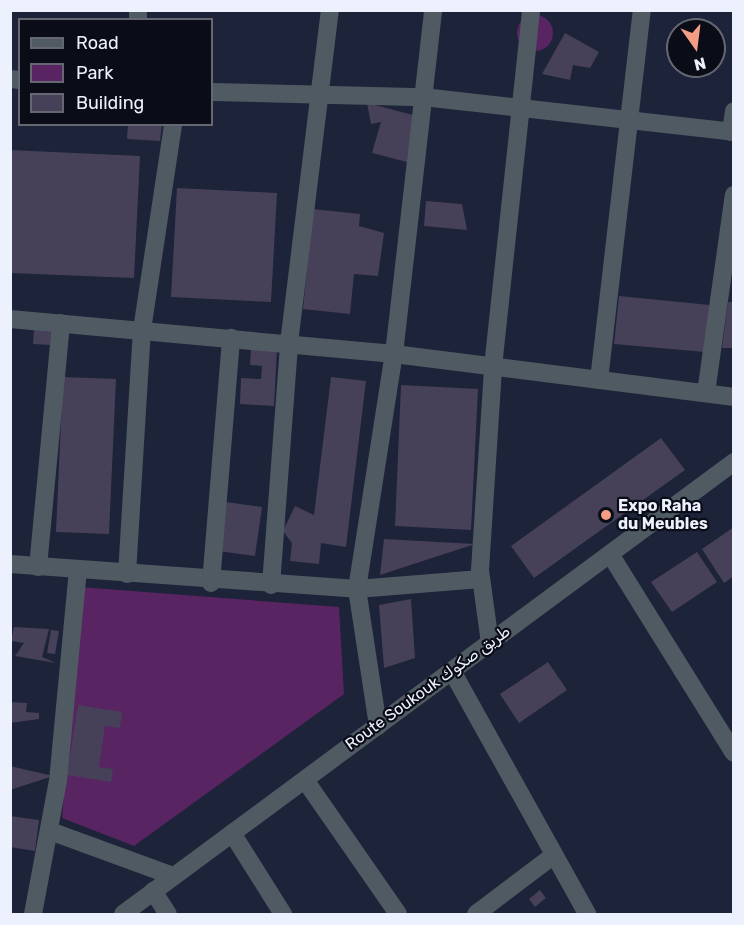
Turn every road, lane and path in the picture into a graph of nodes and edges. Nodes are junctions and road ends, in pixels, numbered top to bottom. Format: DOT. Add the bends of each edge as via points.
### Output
graph roads {
  1 [pos="330,10"];
  2 [pos="433,10"];
  3 [pos="531,10"];
  4 [pos="642,10"];
  5 [pos="213,92"];
  6 [pos="321,96"];
  7 [pos="423,97"];
  8 [pos="520,107"];
  9 [pos="734,111"];
  10 [pos="626,120"];
  11 [pos="173,126"];
  12 [pos="732,132"];
  13 [pos="734,195"];
  14 [pos="10,319"];
  15 [pos="61,323"];
  16 [pos="142,330"];
  17 [pos="231,338"];
  18 [pos="289,343"];
  19 [pos="394,354"];
  20 [pos="493,367"];
  21 [pos="599,380"];
  22 [pos="706,393"];
  23 [pos="734,397"];
  24 [pos="734,462"];
  25 [pos="610,554"];
  26 [pos="10,564"];
  27 [pos="38,567"];
  28 [pos="78,571"];
  29 [pos="127,574"];
  30 [pos="481,579"];
  31 [pos="211,582"];
  32 [pos="271,585"];
  33 [pos="357,589"];
  34 [pos="490,643"];
  35 [pos="452,671"];
  36 [pos="378,726"];
  37 [pos="734,753"];
  38 [pos="305,780"];
  39 [pos="51,831"];
  40 [pos="232,833"];
  41 [pos="554,855"];
  42 [pos="173,876"];
  43 [pos="153,891"];
  44 [pos="33,915"];
  45 [pos="123,915"];
  46 [pos="168,915"];
  47 [pos="283,915"];
  48 [pos="398,915"];
  49 [pos="476,915"];
  50 [pos="587,915"];
  1 -- 6 [label="street"];
  2 -- 7 [label="street"];
  3 -- 8 [label="street"];
  4 -- 10 [label="street"];
  5 -- 6 [label="street"];
  6 -- 7 [label="street"];
  6 -- 18 [label="street"];
  7 -- 8 [label="street"];
  7 -- 19 [label="street"];
  8 -- 10 [label="street"];
  8 -- 20 [label="street"];
  9 -- 12 [label="street"];
  10 -- 12 [label="street"];
  10 -- 21 [label="street"];
  11 -- 16 [label="street"];
  13 -- 22 [label="street"];
  14 -- 15 [label="street"];
  15 -- 16 [label="street"];
  15 -- 27 [label="street"];
  16 -- 17 [label="street"];
  16 -- 29 [label="street"];
  17 -- 18 [label="street"];
  17 -- 31 [label="street"];
  18 -- 19 [label="street"];
  18 -- 32 [label="street"];
  19 -- 20 [label="street"];
  19 -- 33 [label="street"];
  20 -- 21 [label="street"];
  20 -- 30 [label="street"];
  21 -- 22 [label="street"];
  22 -- 23 [label="street"];
  24 -- 25 [label="street, Route Soukouk طريق صكوك"];
  25 -- 34 [label="street, Route Soukouk طريق صكوك"];
  25 -- 37 [label="street"];
  26 -- 27 [label="street"];
  27 -- 28 [label="street"];
  28 -- 29 [label="street"];
  28 -- 39 [label="street"];
  29 -- 31 [label="street"];
  30 -- 33 [label="street"];
  30 -- 34 [label="street"];
  31 -- 32 [label="street"];
  32 -- 33 [label="street"];
  33 -- 36 [label="street"];
  34 -- 35 [label="street, Route Soukouk طريق صكوك"];
  35 -- 36 [label="street, Route Soukouk طريق صكوك"];
  35 -- 41 [label="street"];
  36 -- 38 [label="street, Route Soukouk طريق صكوك"];
  38 -- 40 [label="street, Route Soukouk طريق صكوك"];
  38 -- 48 [label="street"];
  39 -- 42 [label="street"];
  39 -- 44 [label="street"];
  40 -- 42 [label="street, Route Soukouk طريق صكوك"];
  40 -- 47 [label="street"];
  41 -- 49 [label="street"];
  41 -- 50 [label="street"];
  42 -- 43 [label="street, Route Soukouk طريق صكوك"];
  43 -- 45 [label="street, Route Soukouk طريق صكوك"];
  43 -- 46 [label="street"];
}
